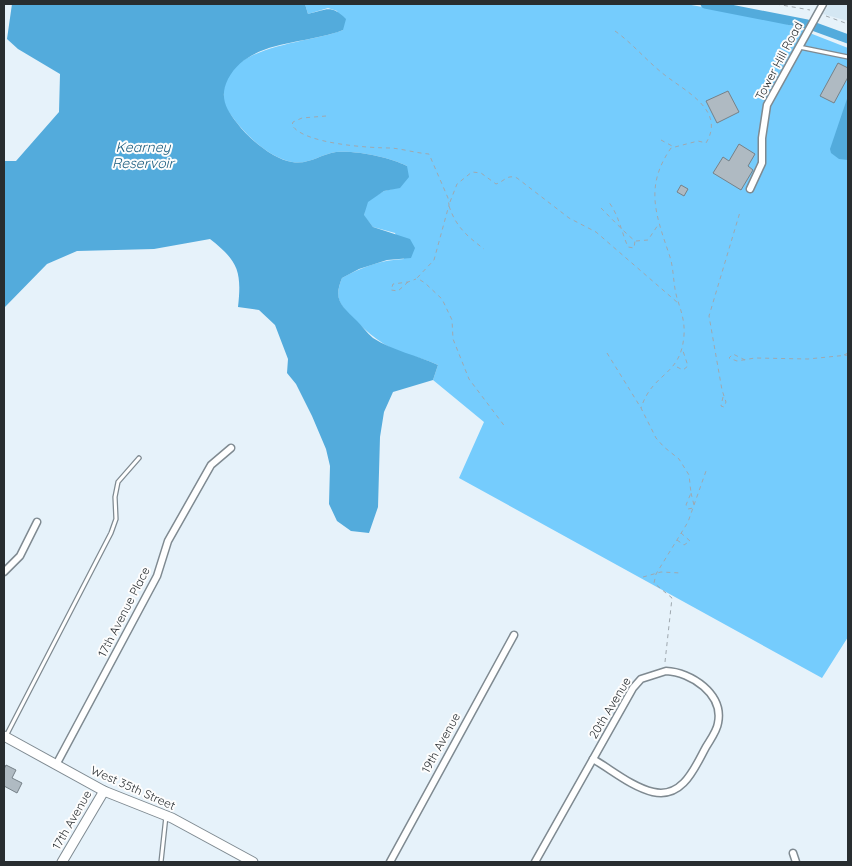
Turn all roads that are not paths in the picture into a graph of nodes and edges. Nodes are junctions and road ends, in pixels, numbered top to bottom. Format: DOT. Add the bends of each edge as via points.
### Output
graph roads {
  1 [pos="823,4"];
  2 [pos="799,47"];
  3 [pos="848,58"];
  4 [pos="750,189"];
  5 [pos="231,448"];
  6 [pos="139,458"];
  7 [pos="37,522"];
  8 [pos="4,572"];
  9 [pos="514,635"];
  10 [pos="5,736"];
  11 [pos="594,759"];
  12 [pos="56,765"];
  13 [pos="104,791"];
  14 [pos="166,816"];
  15 [pos="793,853"];
  16 [pos="62,862"];
  17 [pos="161,862"];
  18 [pos="253,862"];
  19 [pos="390,862"];
  20 [pos="535,862"];
  21 [pos="796,862"];
  1 -- 2 [label="street, Tower Hill Road"];
  2 -- 3 [label="lane"];
  2 -- 4 [label="street, Tower Hill Road" via="767,105 762,163"];
  5 -- 12 [label="street, 17th Avenue Place" via="212,465 168,541 157,576"];
  6 -- 10 [label="lane" via="118,482 112,533"];
  7 -- 8 [label="street" via="20,556"];
  9 -- 19 [label="street, 19th Avenue"];
  10 -- 12 [label="street, West 35th Street"];
  11 -- 11 [label="street, 20th Avenue" via="654,793 671,791 688,781 718,724 717,706 712,695 702,684 679,671 666,670 641,679"];
  11 -- 20 [label="street, 20th Avenue"];
  12 -- 13 [label="street, West 35th Street"];
  13 -- 14 [label="street, West 35th Street"];
  13 -- 16 [label="street, 17th Avenue"];
  14 -- 17 [label="lane"];
  14 -- 18 [label="street, West 35th Street"];
  15 -- 21 [label="street"];
}
